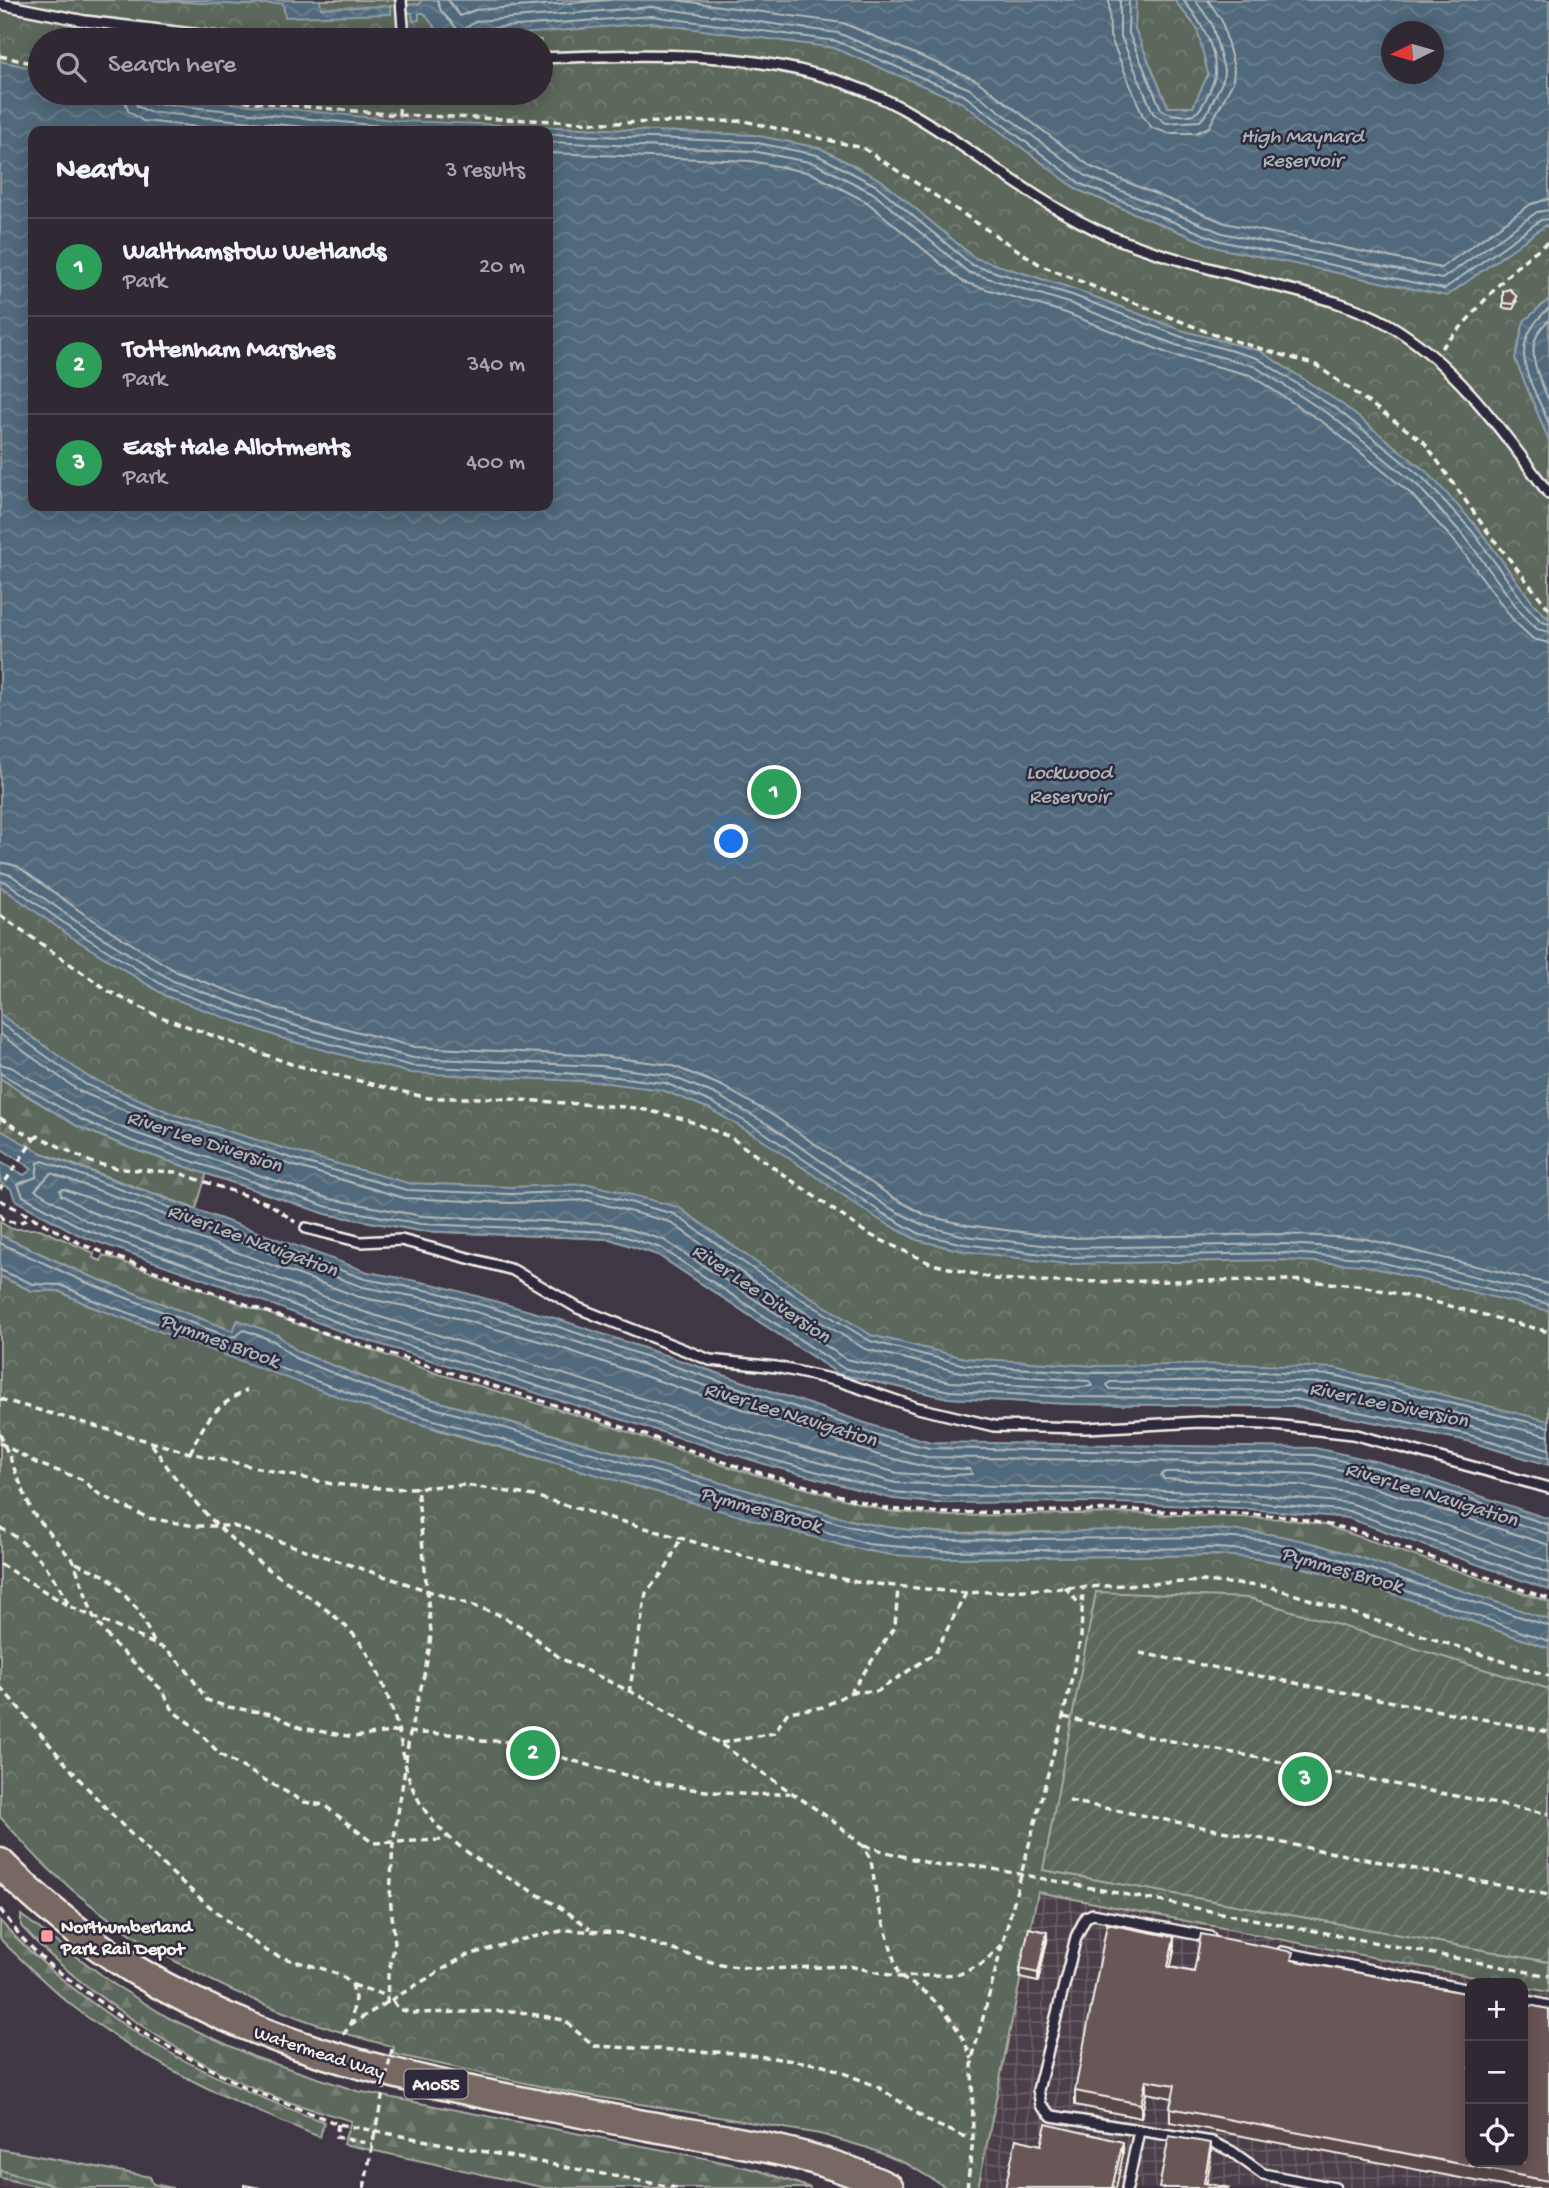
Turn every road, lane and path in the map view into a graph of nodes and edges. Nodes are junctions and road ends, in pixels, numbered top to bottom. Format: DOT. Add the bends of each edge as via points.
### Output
graph roads {
  1 [pos="401,0"];
  2 [pos="0,4"];
  3 [pos="138,28"];
  4 [pos="403,28"];
  5 [pos="0,56"];
  6 [pos="553,58"];
  7 [pos="28,62"];
  8 [pos="292,105"];
  9 [pos="399,105"];
  10 [pos="399,114"];
  11 [pos="1548,243"];
  12 [pos="1432,356"];
  13 [pos="1549,494"];
  14 [pos="1549,609"];
  15 [pos="0,915"];
  16 [pos="0,1118"];
  17 [pos="34,1139"];
  18 [pos="0,1189"];
  19 [pos="0,1200"];
  20 [pos="0,1214"];
  21 [pos="31,1218"];
  22 [pos="306,1228"];
  23 [pos="1549,1332"];
  24 [pos="247,1390"];
  25 [pos="0,1399"];
  26 [pos="0,1434"];
  27 [pos="0,1443"];
  28 [pos="151,1443"];
  29 [pos="7,1446"];
  30 [pos="190,1453"];
  31 [pos="417,1487"];
  32 [pos="1549,1488"];
  33 [pos="218,1525"];
  34 [pos="0,1528"];
  35 [pos="681,1537"];
  36 [pos="74,1562"];
  37 [pos="0,1564"];
  38 [pos="1083,1586"];
  39 [pos="1065,1587"];
  40 [pos="898,1588"];
  41 [pos="426,1591"];
  42 [pos="966,1593"];
  43 [pos="1549,1599"];
  44 [pos="69,1606"];
  45 [pos="1082,1608"];
  46 [pos="94,1618"];
  47 [pos="156,1644"];
  48 [pos="1140,1653"];
  49 [pos="1549,1676"];
  50 [pos="0,1687"];
  51 [pos="851,1692"];
  52 [pos="629,1693"];
  53 [pos="1063,1717"];
  54 [pos="398,1731"];
  55 [pos="409,1732"];
  56 [pos="1549,1732"];
  57 [pos="719,1743"];
  58 [pos="405,1766"];
  59 [pos="792,1793"];
  60 [pos="1069,1801"];
  61 [pos="1549,1814"];
  62 [pos="449,1836"];
  63 [pos="393,1844"];
  64 [pos="863,1846"];
  65 [pos="0,1863"];
  66 [pos="1021,1876"];
  67 [pos="1549,1895"];
  68 [pos="0,1909"];
  69 [pos="591,1930"];
  70 [pos="1215,1938"];
  71 [pos="1003,1944"];
  72 [pos="1268,1949"];
  73 [pos="1549,1976"];
  74 [pos="899,1977"];
  75 [pos="352,1984"];
  76 [pos="1465,1989"];
  77 [pos="388,1996"];
  78 [pos="393,2001"];
  79 [pos="1528,2001"];
  80 [pos="387,2004"];
  81 [pos="1549,2006"];
  82 [pos="351,2024"];
  83 [pos="392,2049"];
  84 [pos="972,2059"];
  85 [pos="336,2060"];
  86 [pos="338,2124"];
  87 [pos="1139,2131"];
  88 [pos="973,2140"];
  89 [pos="373,2144"];
  90 [pos="364,2188"];
  91 [pos="677,2188"];
  92 [pos="889,2188"];
  93 [pos="967,2188"];
  94 [pos="1127,2188"];
  95 [pos="1335,2188"];
  1 -- 4 [label="lane"];
  2 -- 3 [label="lane"];
  5 -- 7 [label="path"];
  6 -- 12 [label="lane" via="686,54 776,63 858,86 917,117 1108,235 1177,260 1326,299 1388,324"];
  8 -- 10 [label="path"];
  9 -- 10 [label="path"];
  10 -- 14 [label="path" via="606,123 744,121 863,148 1042,266 1215,335 1316,365 1424,442"];
  11 -- 12 [label="path" via="1497,284 1475,316"];
  12 -- 13 [label="lane" via="1507,437"];
  15 -- 23 [label="path" via="110,992 156,1015 291,1064 428,1098 637,1108 684,1119 730,1137 868,1234 932,1264 996,1279 1278,1280 1357,1285"];
  16 -- 17 [label="path"];
  17 -- 18 [label="path"];
  17 -- 22 [label="path" via="38,1136 82,1160 112,1168 176,1172 270,1204"];
  19 -- 21 [label="path"];
  20 -- 21 [label="path" via="12,1224"];
  21 -- 43 [label="path" via="83,1245 333,1336 862,1502 945,1513 1131,1510 1286,1516 1353,1530"];
  22 -- 32 [label="lane" via="361,1242 401,1240 513,1270 578,1308 710,1360 826,1378 918,1408 994,1426 1265,1424 1353,1434"];
  24 -- 30 [label="path" via="206,1418"];
  25 -- 28 [label="path"];
  26 -- 29 [label="path"];
  27 -- 29 [label="path"];
  28 -- 30 [label="path"];
  28 -- 33 [label="path"];
  29 -- 33 [label="path" via="36,1463 81,1479 99,1494 148,1518"];
  29 -- 36 [label="path" via="32,1512"];
  30 -- 31 [label="path" via="332,1485"];
  31 -- 35 [label="path" via="465,1485 505,1490"];
  31 -- 41 [label="path"];
  33 -- 41 [label="path" via="233,1526"];
  33 -- 54 [label="path" via="359,1641 372,1661"];
  34 -- 44 [label="path" via="12,1533 59,1582"];
  35 -- 40 [label="path" via="788,1569"];
  35 -- 52 [label="path" via="667,1567 646,1594"];
  36 -- 46 [label="path"];
  36 -- 47 [label="path" via="108,1577 138,1610"];
  37 -- 44 [label="path"];
  38 -- 39 [label="path"];
  38 -- 45 [label="path"];
  38 -- 49 [label="path" via="1204,1581 1271,1587"];
  39 -- 42 [label="path"];
  39 -- 45 [label="path"];
  40 -- 42 [label="path"];
  40 -- 51 [label="path" via="895,1626"];
  41 -- 52 [label="path" via="495,1613 520,1626 560,1658"];
  41 -- 55 [label="path" via="430,1655"];
  42 -- 51 [label="path" via="935,1653 878,1691"];
  44 -- 46 [label="path"];
  45 -- 53 [label="path" via="1081,1637"];
  46 -- 47 [label="path"];
  46 -- 63 [label="path" via="112,1642 162,1689 174,1712 221,1755 304,1802 324,1805 373,1843"];
  47 -- 54 [label="path" via="185,1668 207,1700 218,1704 354,1737"];
  48 -- 56 [label="path"];
  50 -- 75 [label="path" via="100,1801 223,1917 269,1952"];
  51 -- 57 [label="path" via="823,1707 788,1712 774,1733"];
  52 -- 57 [label="path"];
  53 -- 61 [label="path"];
  53 -- 66 [label="path"];
  54 -- 58 [label="path"];
  55 -- 58 [label="path"];
  55 -- 59 [label="path" via="501,1741 687,1791 764,1796"];
  57 -- 59 [label="path"];
  58 -- 62 [label="path" via="419,1801"];
  58 -- 63 [label="path"];
  59 -- 64 [label="path"];
  60 -- 67 [label="path"];
  62 -- 63 [label="path"];
  62 -- 69 [label="path"];
  63 -- 77 [label="path" via="390,1897 395,1942"];
  64 -- 66 [label="path" via="940,1867 972,1865"];
  64 -- 74 [label="path" via="871,1860"];
  65 -- 85 [label="main road, Watermead Way / A1055" via="56,1915 140,1974 224,2017"];
  66 -- 71 [label="path"];
  66 -- 73 [label="path"];
  68 -- 86 [label="path" via="47,1963 139,2031 244,2087"];
  69 -- 74 [label="path" via="646,1940 721,1965 760,1969 849,1966"];
  69 -- 78 [label="path" via="541,1934 465,1956"];
  70 -- 87 [label="lane" via="1093,1914 1086,1916 1076,1937 1038,2090 1041,2105 1052,2116"];
  71 -- 74 [label="path" via="982,1964 960,1974"];
  71 -- 84 [label="path"];
  72 -- 76 [label="lane"];
  74 -- 84 [label="path" via="919,1986 945,2011"];
  75 -- 77 [label="path"];
  75 -- 82 [label="path"];
  77 -- 80 [label="path"];
  78 -- 80 [label="path"];
  78 -- 88 [label="path" via="412,2013 515,2011 564,2020 593,2046 736,2053 824,2065 878,2087 932,2123"];
  79 -- 81 [label="lane"];
  80 -- 82 [label="path"];
  82 -- 85 [label="path"];
  83 -- 89 [label="path, bridge"];
  84 -- 88 [label="path"];
  85 -- 92 [label="main road, Watermead Way / A1055" via="446,2087 791,2154 854,2172"];
  86 -- 89 [label="path" via="338,2138"];
  86 -- 91 [label="path"];
  87 -- 94 [label="lane"];
  87 -- 95 [label="lane" via="1212,2142 1263,2174"];
  88 -- 93 [label="path"];
  89 -- 90 [label="path"];
}
